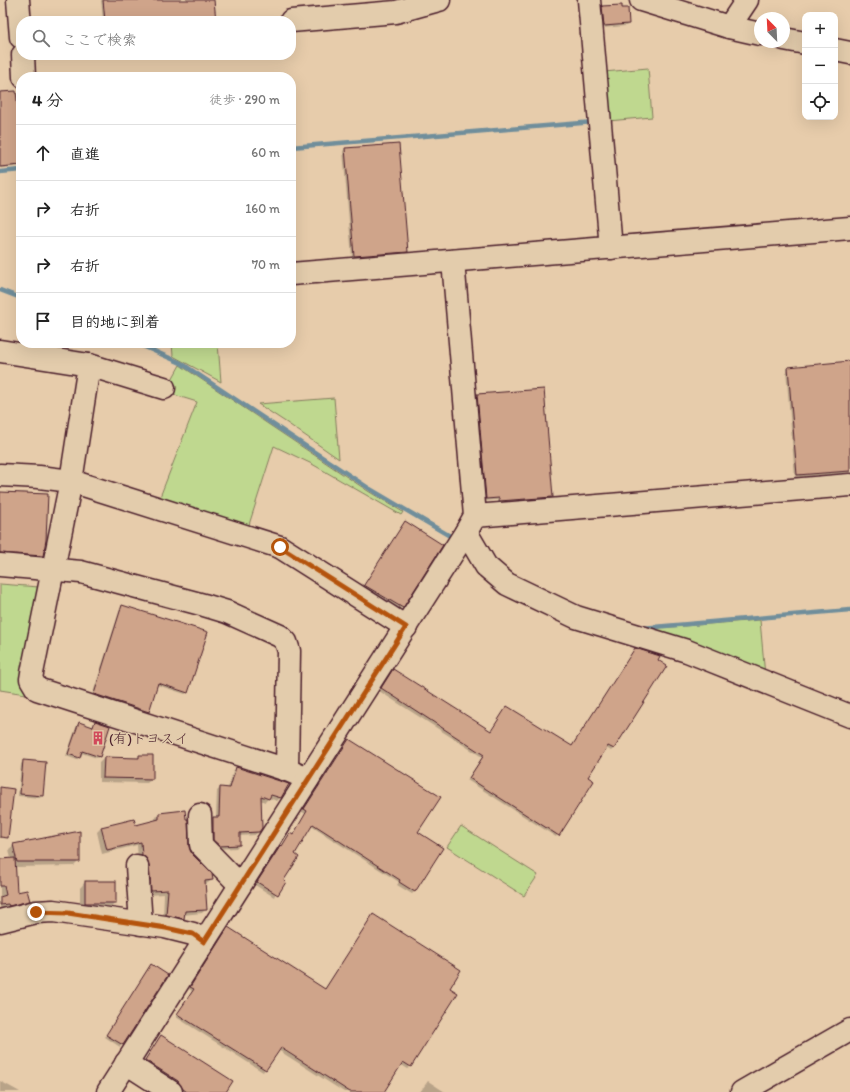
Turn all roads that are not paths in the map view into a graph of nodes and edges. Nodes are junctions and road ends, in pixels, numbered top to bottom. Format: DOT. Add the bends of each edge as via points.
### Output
graph roads {
  1 [pos="18,0"];
  2 [pos="438,0"];
  3 [pos="589,0"];
  4 [pos="641,0"];
  5 [pos="747,0"];
  6 [pos="19,16"];
  7 [pos="296,21"];
  8 [pos="729,27"];
  9 [pos="754,33"];
  10 [pos="790,40"];
  11 [pos="802,42"];
  12 [pos="838,51"];
  13 [pos="850,53"];
  14 [pos="22,60"];
  15 [pos="24,72"];
  16 [pos="850,228"];
  17 [pos="611,248"];
  18 [pos="453,261"];
  19 [pos="296,274"];
  20 [pos="0,351"];
  21 [pos="42,351"];
  22 [pos="89,365"];
  23 [pos="164,388"];
  24 [pos="0,475"];
  25 [pos="70,481"];
  26 [pos="850,485"];
  27 [pos="471,524"];
  28 [pos="0,565"];
  29 [pos="53,570"];
  30 [pos="406,627"];
  31 [pos="850,716"];
  32 [pos="287,770"];
  33 [pos="308,779"];
  34 [pos="200,815"];
  35 [pos="137,866"];
  36 [pos="240,885"];
  37 [pos="0,921"];
  38 [pos="141,924"];
  39 [pos="204,942"];
  40 [pos="850,1030"];
  41 [pos="126,1063"];
  42 [pos="108,1092"];
  43 [pos="171,1092"];
  44 [pos="742,1092"];
  1 -- 6 [label="street"];
  2 -- 7 [label="street" via="396,12"];
  3 -- 17 [label="street"];
  4 -- 8 [label="street"];
  5 -- 8 [label="street"];
  8 -- 9 [label="street"];
  10 -- 11 [label="street"];
  12 -- 13 [label="street"];
  14 -- 15 [label="street"];
  16 -- 17 [label="street"];
  17 -- 18 [label="street"];
  18 -- 19 [label="street"];
  18 -- 27 [label="street"];
  20 -- 21 [label="street"];
  21 -- 22 [label="street"];
  22 -- 23 [label="street"];
  22 -- 25 [label="street"];
  24 -- 25 [label="street" via="39,476"];
  25 -- 29 [label="street"];
  25 -- 30 [label="street" via="280,547"];
  26 -- 27 [label="street"];
  27 -- 30 [label="street"];
  27 -- 31 [label="street" via="486,566 507,584 576,617 687,651"];
  28 -- 29 [label="street"];
  29 -- 32 [label="street" via="81,572 204,605 227,612 280,636 286,642 289,651"];
  29 -- 32 [label="street" via="31,679 36,689"];
  30 -- 33 [label="street"];
  32 -- 33 [label="street"];
  33 -- 36 [label="street"];
  34 -- 36 [label="street" via="201,845"];
  35 -- 38 [label="street"];
  36 -- 39 [label="street"];
  37 -- 38 [label="street" via="36,912 53,912"];
  38 -- 39 [label="street" via="193,934"];
  39 -- 41 [label="street"];
  40 -- 44 [label="street"];
  41 -- 42 [label="street"];
  41 -- 43 [label="street"];
}
